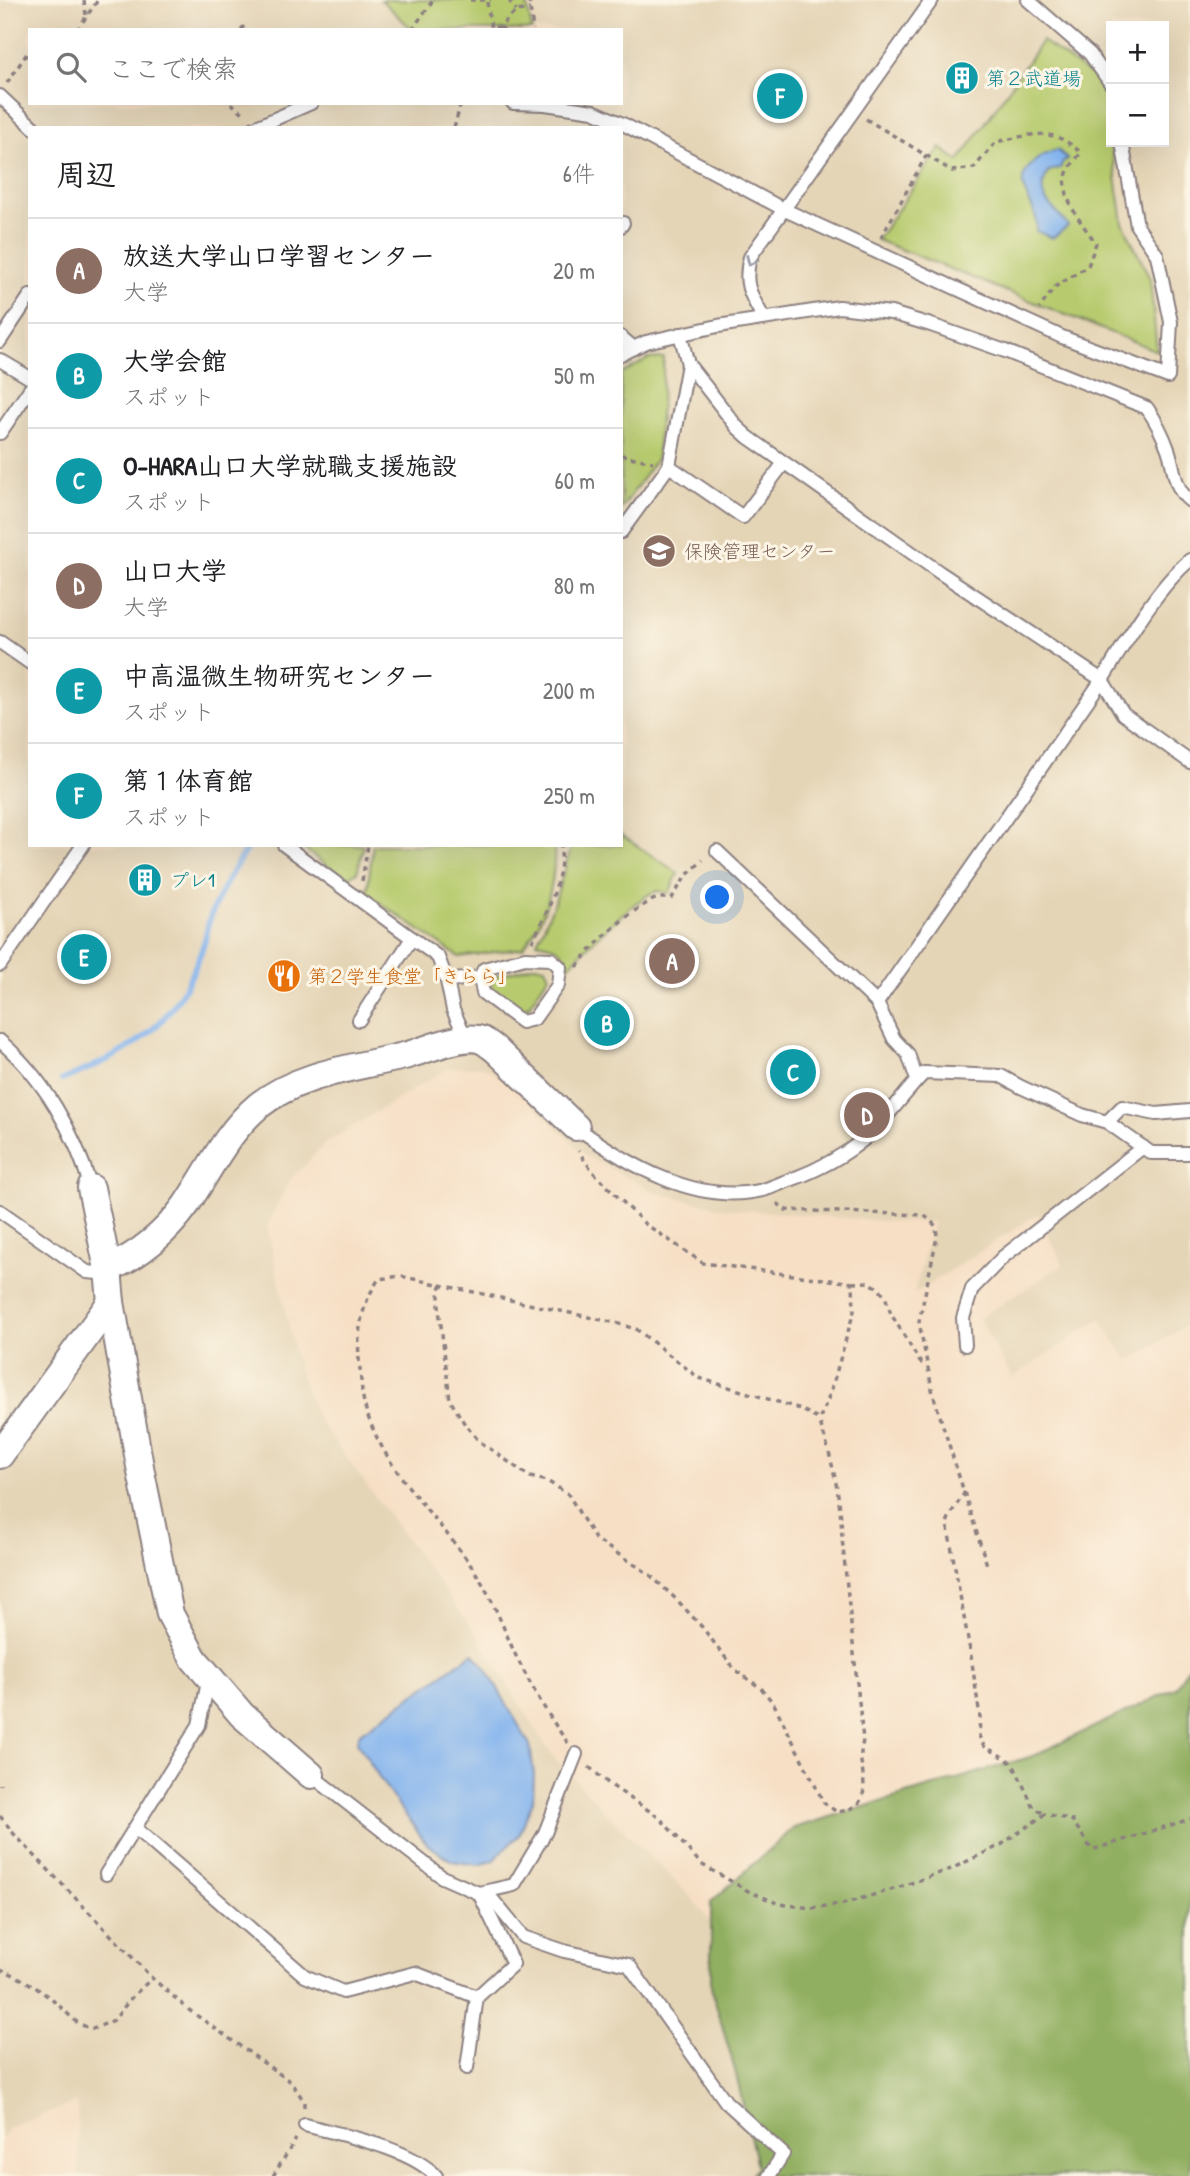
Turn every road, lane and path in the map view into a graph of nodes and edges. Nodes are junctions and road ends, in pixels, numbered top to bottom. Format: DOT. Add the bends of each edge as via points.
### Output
graph roads {
  1 [pos="84,0"];
  2 [pos="98,0"];
  3 [pos="433,0"];
  4 [pos="470,0"];
  5 [pos="509,0"];
  6 [pos="529,0"];
  7 [pos="932,0"];
  8 [pos="1028,0"];
  9 [pos="489,1"];
  10 [pos="530,9"];
  11 [pos="516,11"];
  12 [pos="86,18"];
  13 [pos="246,23"];
  14 [pos="78,28"];
  15 [pos="242,28"];
  16 [pos="413,28"];
  17 [pos="489,28"];
  18 [pos="502,28"];
  19 [pos="533,28"];
  20 [pos="28,52"];
  21 [pos="1106,77"];
  22 [pos="0,95"];
  23 [pos="306,105"];
  24 [pos="460,105"];
  25 [pos="552,105"];
  26 [pos="853,112"];
  27 [pos="32,126"];
  28 [pos="259,126"];
  29 [pos="455,126"];
  30 [pos="1123,147"];
  31 [pos="927,154"];
  32 [pos="785,210"];
  33 [pos="874,251"];
  34 [pos="28,299"];
  35 [pos="762,317"];
  36 [pos="1035,325"];
  37 [pos="680,334"];
  38 [pos="623,339"];
  39 [pos="0,341"];
  40 [pos="634,348"];
  41 [pos="623,353"];
  42 [pos="0,360"];
  43 [pos="688,364"];
  44 [pos="28,377"];
  45 [pos="28,392"];
  46 [pos="0,433"];
  47 [pos="623,455"];
  48 [pos="784,463"];
  49 [pos="668,466"];
  50 [pos="1190,501"];
  51 [pos="623,529"];
  52 [pos="1190,560"];
  53 [pos="0,642"];
  54 [pos="28,662"];
  55 [pos="1102,680"];
  56 [pos="1190,762"];
  57 [pos="82,847"];
  58 [pos="287,847"];
  59 [pos="368,847"];
  60 [pos="561,847"];
  61 [pos="718,851"];
  62 [pos="359,899"];
  63 [pos="412,938"];
  64 [pos="524,958"];
  65 [pos="0,965"];
  66 [pos="480,977"];
  67 [pos="447,981"];
  68 [pos="558,985"];
  69 [pos="877,1003"];
  70 [pos="359,1020"];
  71 [pos="466,1038"];
  72 [pos="0,1041"];
  73 [pos="917,1080"];
  74 [pos="1190,1111"];
  75 [pos="1107,1122"];
  76 [pos="576,1127"];
  77 [pos="1143,1147"];
  78 [pos="1190,1153"];
  79 [pos="91,1188"];
  80 [pos="762,1190"];
  81 [pos="0,1211"];
  82 [pos="108,1269"];
  83 [pos="853,1283"];
  84 [pos="442,1284"];
  85 [pos="111,1302"];
  86 [pos="965,1345"];
  87 [pos="926,1366"];
  88 [pos="819,1420"];
  89 [pos="0,1455"];
  90 [pos="965,1492"];
  91 [pos="988,1568"];
  92 [pos="209,1677"];
  93 [pos="576,1754"];
  94 [pos="311,1774"];
  95 [pos="1045,1814"];
  96 [pos="0,1816"];
  97 [pos="1190,1819"];
  98 [pos="135,1828"];
  99 [pos="106,1874"];
  100 [pos="479,1893"];
  101 [pos="0,1969"];
  102 [pos="152,1978"];
  103 [pos="477,1997"];
  104 [pos="467,2068"];
  105 [pos="305,2125"];
  106 [pos="273,2176"];
  107 [pos="436,2176"];
  108 [pos="769,2176"];
  1 -- 12 [label="path"];
  2 -- 12 [label="path"];
  3 -- 16 [label="path"];
  4 -- 9 [label="path"];
  5 -- 11 [label="path"];
  6 -- 10 [label="path"];
  7 -- 26 [label="lane"];
  8 -- 21 [label="lane" via="1090,54"];
  9 -- 17 [label="path"];
  10 -- 11 [label="path"];
  10 -- 19 [label="path"];
  11 -- 18 [label="path"];
  12 -- 14 [label="path"];
  13 -- 15 [label="path"];
  20 -- 22 [label="path"];
  22 -- 27 [label="lane"];
  23 -- 28 [label="lane"];
  24 -- 29 [label="path"];
  25 -- 32 [label="lane" via="593,111 625,125"];
  26 -- 31 [label="path"];
  26 -- 32 [label="lane"];
  30 -- 36 [label="lane" via="1137,226 1157,255 1171,323 1168,377"];
  31 -- 33 [label="path"];
  31 -- 36 [label="path" via="952,171 974,168 996,142 1045,134 1068,141 1081,153 1066,174 1066,194 1096,243 1088,266 1055,287 1040,306"];
  32 -- 33 [label="lane"];
  32 -- 35 [label="lane, one-way" via="750,257 746,273 748,290"];
  33 -- 36 [label="lane"];
  34 -- 39 [label="lane"];
  35 -- 37 [label="lane"];
  35 -- 50 [label="lane" via="839,307 891,313 1005,351 1131,401 1147,408 1157,423 1175,481"];
  37 -- 40 [label="lane"];
  37 -- 43 [label="lane"];
  38 -- 40 [label="lane"];
  40 -- 41 [label="lane"];
  42 -- 44 [label="lane"];
  43 -- 48 [label="lane" via="737,427"];
  43 -- 49 [label="lane"];
  45 -- 46 [label="lane"];
  47 -- 49 [label="path"];
  48 -- 49 [label="lane" via="743,517"];
  48 -- 55 [label="lane"];
  49 -- 51 [label="lane"];
  52 -- 55 [label="lane" via="1175,572"];
  53 -- 54 [label="lane"];
  55 -- 56 [label="lane" via="1123,714"];
  55 -- 69 [label="lane"];
  57 -- 65 [label="lane"];
  58 -- 62 [label="lane"];
  59 -- 62 [label="path"];
  60 -- 64 [label="path" via="560,869 548,909"];
  61 -- 68 [label="path" via="697,864 672,898 653,899 587,952"];
  61 -- 69 [label="lane"];
  62 -- 63 [label="lane"];
  63 -- 67 [label="lane" via="438,957"];
  63 -- 70 [label="lane"];
  64 -- 66 [label="lane" via="484,969"];
  64 -- 68 [label="lane" via="551,959 561,967"];
  66 -- 67 [label="lane"];
  66 -- 68 [label="lane" via="483,993 522,1021 534,1019"];
  67 -- 71 [label="lane"];
  69 -- 73 [label="lane" via="894,1039 908,1054"];
  71 -- 76 [label="street" via="495,1049"];
  71 -- 82 [label="street" via="295,1083 259,1105 234,1130 162,1234 130,1259"];
  72 -- 79 [label="lane" via="22,1059 57,1110 82,1158"];
  73 -- 75 [label="lane" via="924,1073 1001,1076 1082,1115"];
  73 -- 80 [label="lane" via="863,1140 816,1170"];
  74 -- 75 [label="lane" via="1156,1114 1122,1107"];
  75 -- 77 [label="lane"];
  76 -- 80 [label="lane" via="607,1150 670,1181 732,1193"];
  76 -- 83 [label="path" via="572,1133 580,1156 594,1173 644,1223 703,1263"];
  77 -- 78 [label="lane" via="1151,1153"];
  77 -- 86 [label="lane" via="1003,1256 972,1289 963,1318"];
  79 -- 82 [label="street"];
  80 -- 87 [label="path" via="786,1210 931,1219 937,1237 919,1322"];
  81 -- 82 [label="lane" via="87,1272"];
  82 -- 85 [label="street"];
  83 -- 87 [label="path" via="868,1282 885,1296 919,1362"];
  83 -- 88 [label="path" via="854,1311"];
  84 -- 88 [label="path" via="636,1329 699,1378 801,1409"];
  84 -- 88 [label="path" via="439,1309 450,1400 466,1426 479,1441 530,1477 568,1494 594,1539 649,1574 677,1600 735,1670 775,1704 824,1802 838,1812 854,1808 862,1800 863,1740 840,1503"];
  84 -- 93 [label="path" via="400,1276 379,1279 371,1290 363,1307 358,1345 364,1405 393,1465 485,1587 517,1657"];
  85 -- 89 [label="street"];
  85 -- 92 [label="street" via="170,1614"];
  87 -- 90 [label="path"];
  90 -- 91 [label="path"];
  90 -- 95 [label="path" via="947,1523 971,1656 979,1736 984,1746 1015,1768 1034,1808"];
  92 -- 94 [label="street" via="242,1715"];
  92 -- 98 [label="lane" via="199,1725"];
  93 -- 95 [label="path" via="609,1784 660,1818 701,1864 750,1892 780,1904 811,1908 842,1904 951,1869 1000,1846"];
  93 -- 100 [label="lane" via="545,1833 514,1885"];
  94 -- 100 [label="lane" via="442,1877"];
  95 -- 97 [label="path" via="1072,1820 1091,1850"];
  96 -- 102 [label="path"];
  98 -- 99 [label="lane"];
  98 -- 103 [label="lane" via="305,1976 343,1992 415,1973"];
  100 -- 103 [label="lane" via="513,1964"];
  100 -- 108 [label="lane" via="492,1899 523,1937 629,1965 726,2102 783,2154"];
  101 -- 102 [label="path" via="22,1978 77,2024 93,2029 114,2020"];
  102 -- 105 [label="path" via="291,2082 304,2101"];
  103 -- 104 [label="lane"];
  105 -- 106 [label="path"];
  105 -- 107 [label="lane" via="400,2153"];
}
